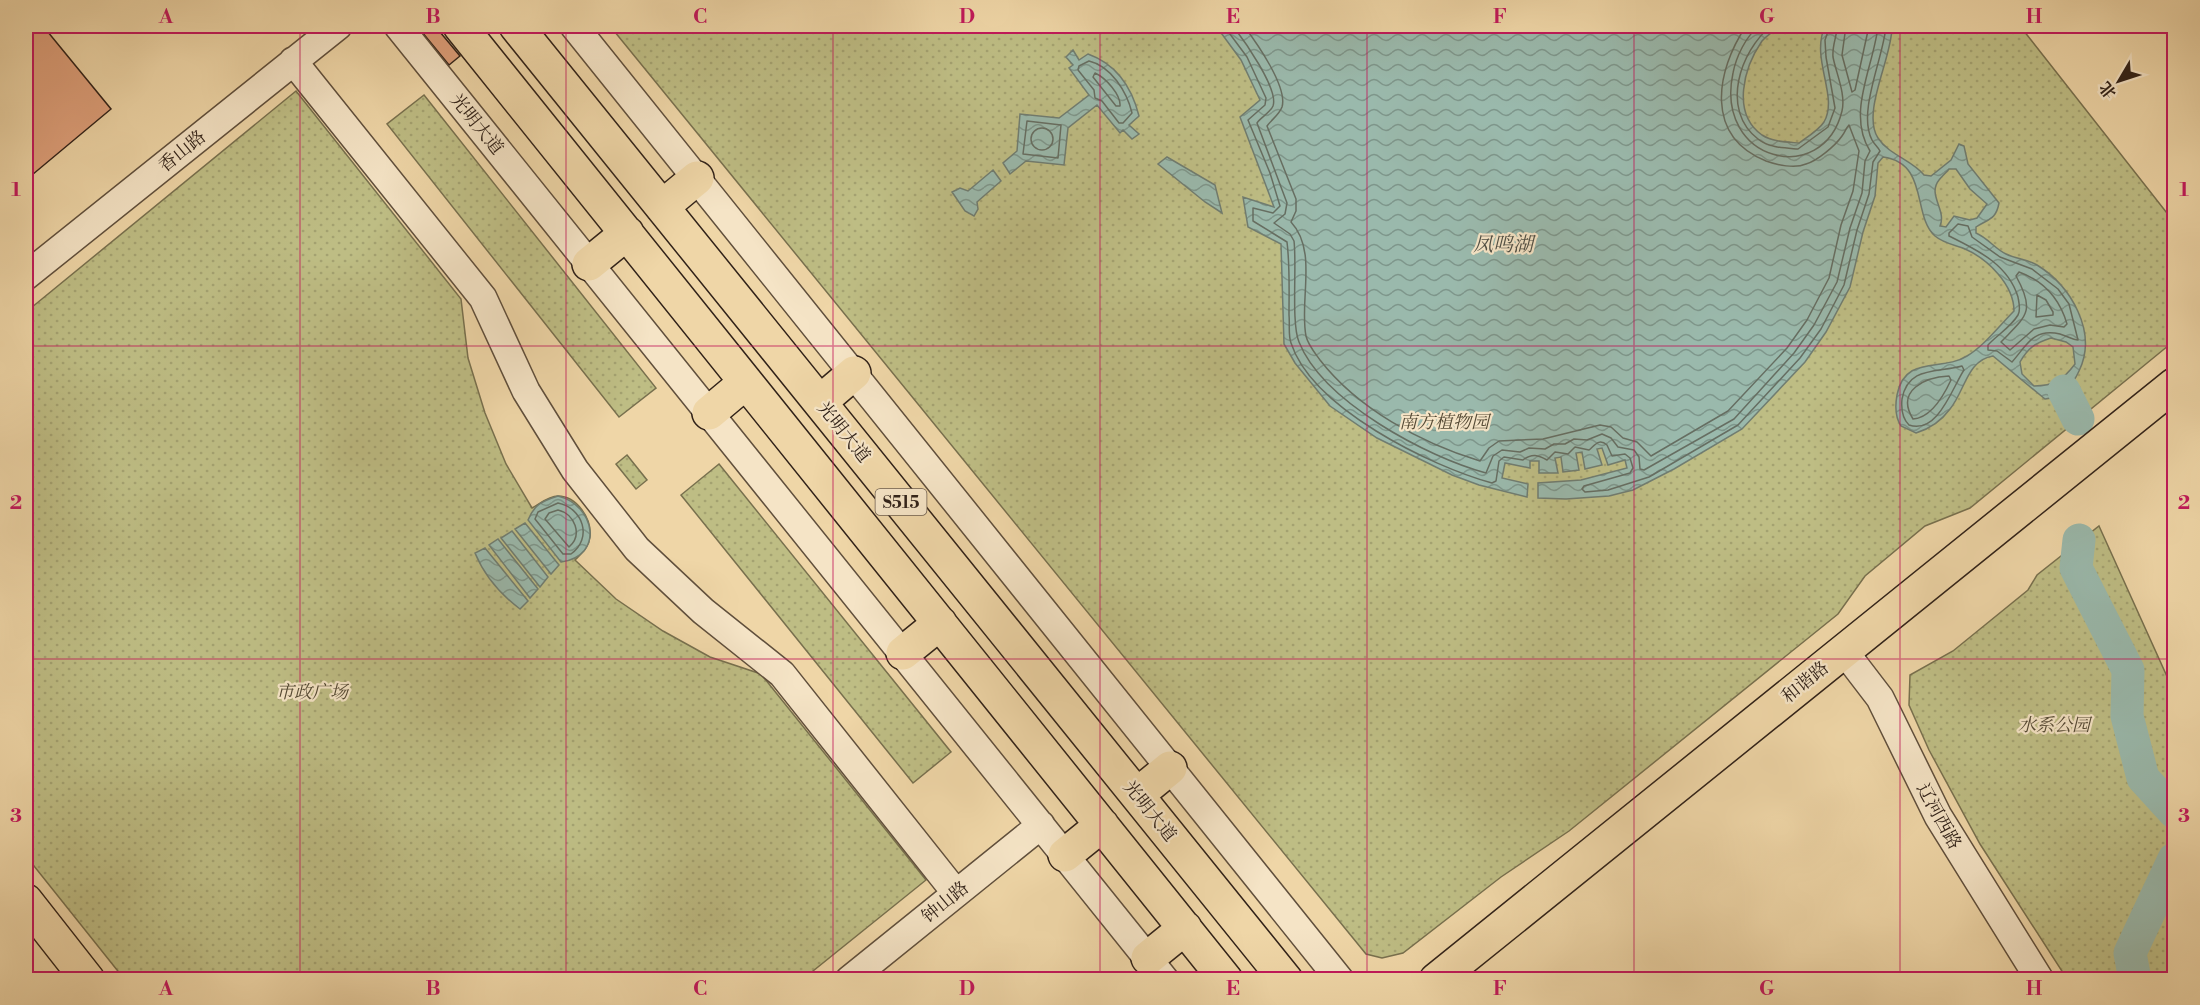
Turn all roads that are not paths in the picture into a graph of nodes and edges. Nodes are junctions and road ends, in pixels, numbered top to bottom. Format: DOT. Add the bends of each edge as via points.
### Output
graph roads {
  1 [pos="338,26"];
  2 [pos="398,26"];
  3 [pos="460,26"];
  4 [pos="516,26"];
  5 [pos="574,26"];
  6 [pos="293,61"];
  7 [pos="697,178"];
  8 [pos="662,207"];
  9 [pos="627,233"];
  10 [pos="589,264"];
  11 [pos="26,276"];
  12 [pos="854,373"];
  13 [pos="746,382"];
  14 [pos="2175,385"];
  15 [pos="819,402"];
  16 [pos="709,413"];
  17 [pos="2175,414"];
  18 [pos="940,623"];
  19 [pos="903,654"];
  20 [pos="1851,660"];
  21 [pos="1170,768"];
  22 [pos="1137,795"];
  23 [pos="1041,825"];
  24 [pos="1102,825"];
  25 [pos="1065,855"];
  26 [pos="956,893"];
  27 [pos="26,901"];
  28 [pos="1185,928"];
  29 [pos="1156,969"];
  30 [pos="88,980"];
  31 [pos="849,980"];
  32 [pos="1226,980"];
  33 [pos="1286,980"];
  34 [pos="1340,980"];
  35 [pos="1436,980"];
  36 [pos="1472,980"];
  37 [pos="2040,980"];
  1 -- 6 [label="street, 香山路"];
  2 -- 10 [label="street, 光明大道"];
  3 -- 9 [label="main road, S515"];
  4 -- 8 [label="main road, 光明大道 / S515"];
  5 -- 7 [label="street, S515"];
  6 -- 11 [label="street, 香山路"];
  6 -- 26 [label="street" via="483,298 526,391 575,470 637,549 703,611 782,674"];
  7 -- 8 [label="main road"];
  7 -- 12 [label="street, S515"];
  8 -- 15 [label="main road, 光明大道 / S515"];
  9 -- 10 [label="main road"];
  9 -- 13 [label="main road, S515"];
  10 -- 16 [label="street, 光明大道"];
  12 -- 15 [label="main road"];
  12 -- 21 [label="street, S515"];
  13 -- 16 [label="main road"];
  13 -- 18 [label="main road, S515"];
  14 -- 20 [label="main road, 和谐路"];
  15 -- 22 [label="main road, 光明大道 / S515"];
  16 -- 19 [label="street, 光明大道"];
  17 -- 20 [label="main road, 和谐路"];
  18 -- 19 [label="main road"];
  18 -- 24 [label="main road, S515"];
  19 -- 23 [label="street, 光明大道"];
  20 -- 35 [label="main road, 和谐路"];
  20 -- 36 [label="main road, 和谐路"];
  20 -- 37 [label="street, 辽河西路" via="1880,698 1938,816"];
  21 -- 22 [label="main road"];
  21 -- 34 [label="street, S515"];
  22 -- 33 [label="main road, 光明大道 / S515"];
  23 -- 25 [label="street, 光明大道"];
  23 -- 26 [label="street, 钟山路"];
  24 -- 25 [label="main road"];
  24 -- 28 [label="main road, S515"];
  25 -- 29 [label="street, 光明大道"];
  26 -- 31 [label="street, 钟山路"];
  27 -- 30 [label="main road"];
  28 -- 29 [label="main road"];
  28 -- 32 [label="main road, S515"];
}
